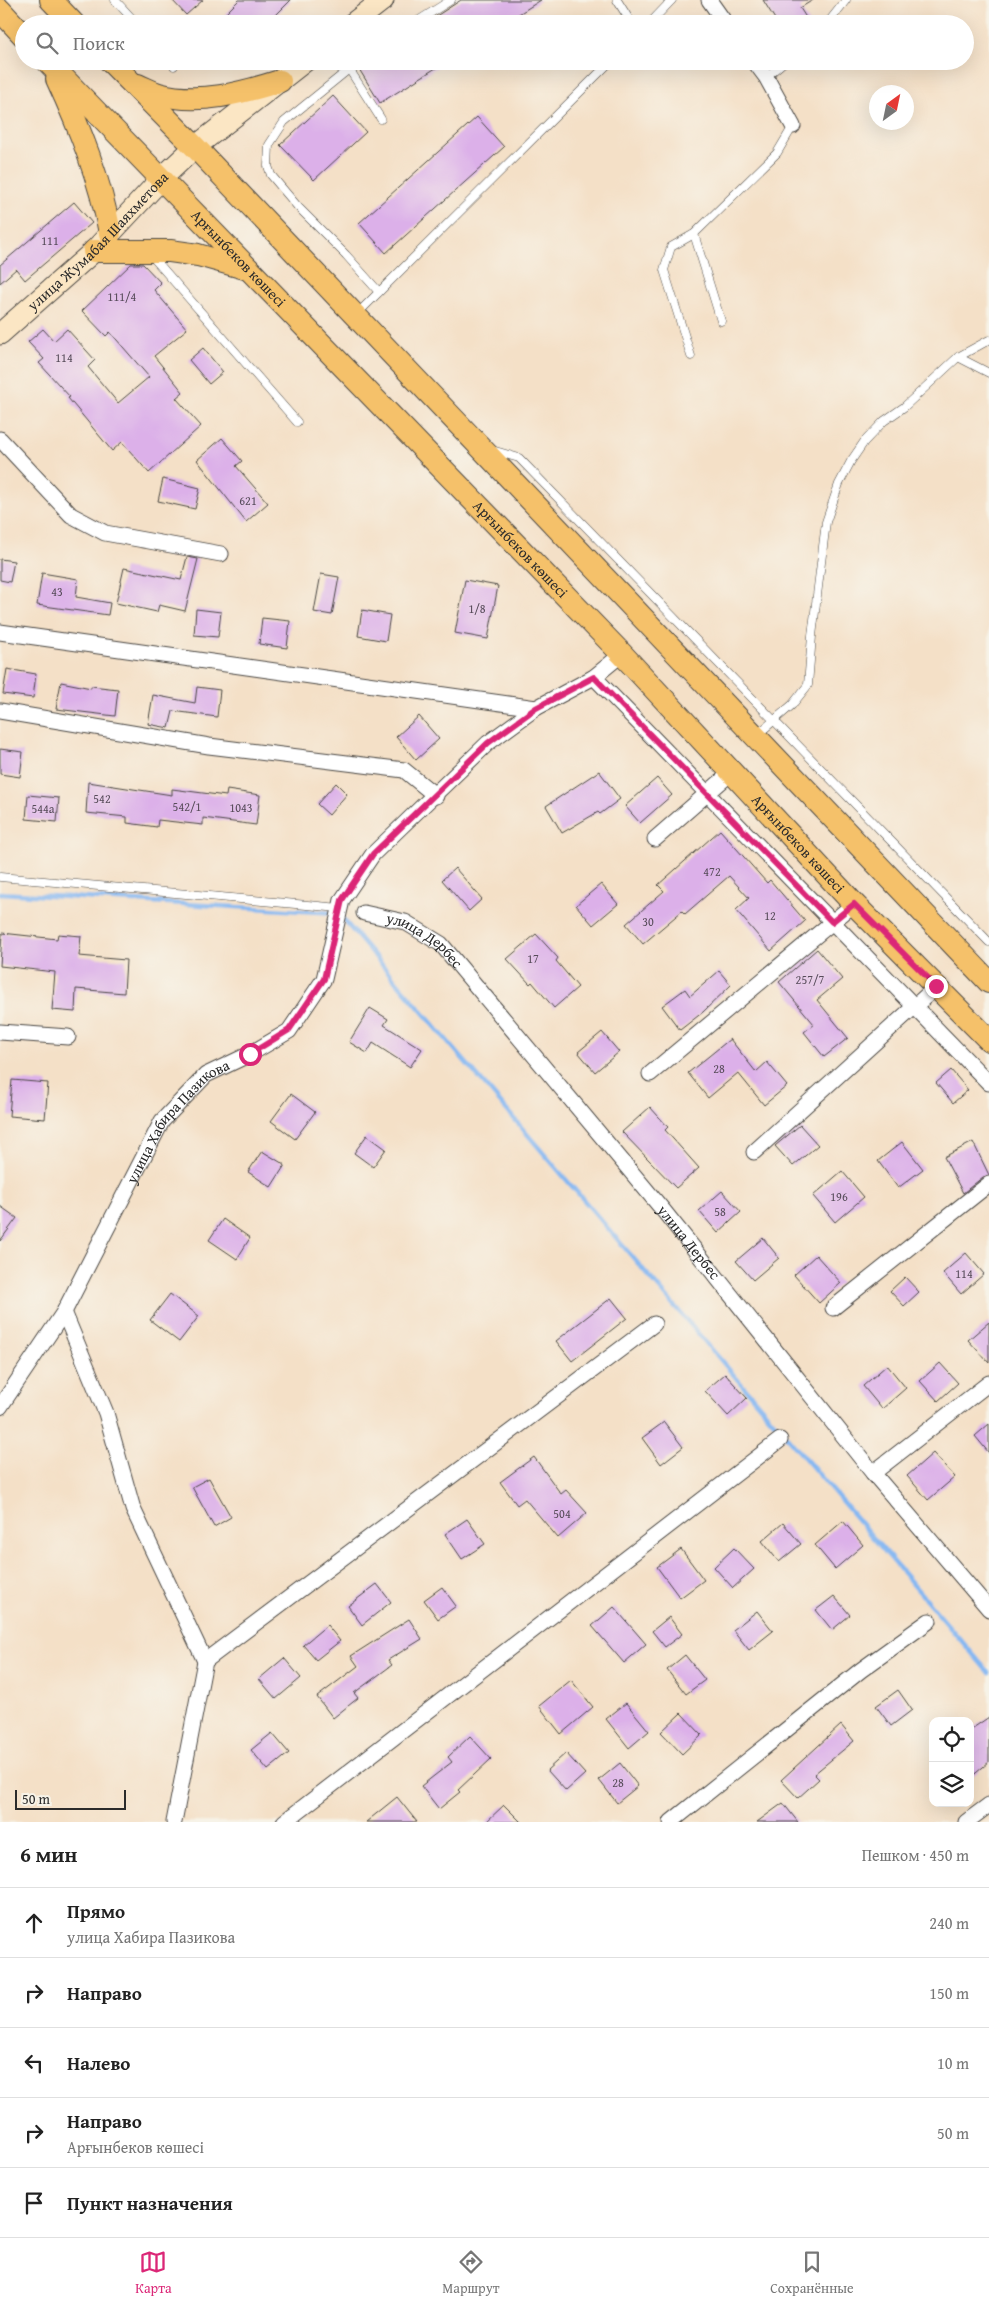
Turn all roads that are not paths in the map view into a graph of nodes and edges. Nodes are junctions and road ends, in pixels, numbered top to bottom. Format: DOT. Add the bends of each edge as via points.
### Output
graph roads {
  1 [pos="51,0"];
  2 [pos="116,0"];
  3 [pos="383,0"];
  4 [pos="451,0"];
  5 [pos="617,0"];
  6 [pos="709,0"];
  7 [pos="846,0"];
  8 [pos="668,2"];
  9 [pos="0,10"];
  10 [pos="65,15"];
  11 [pos="128,15"];
  12 [pos="364,15"];
  13 [pos="427,15"];
  14 [pos="626,15"];
  15 [pos="657,15"];
  16 [pos="720,15"];
  17 [pos="834,15"];
  18 [pos="15,26"];
  19 [pos="52,70"];
  20 [pos="56,70"];
  21 [pos="119,70"];
  22 [pos="294,70"];
  23 [pos="341,70"];
  24 [pos="349,70"];
  25 [pos="602,70"];
  26 [pos="761,70"];
  27 [pos="774,70"];
  28 [pos="766,77"];
  29 [pos="129,81"];
  30 [pos="280,81"];
  31 [pos="381,119"];
  32 [pos="794,126"];
  33 [pos="195,147"];
  34 [pos="162,178"];
  35 [pos="110,233"];
  36 [pos="694,234"];
  37 [pos="94,250"];
  38 [pos="146,250"];
  39 [pos="249,269"];
  40 [pos="379,292"];
  41 [pos="356,316"];
  42 [pos="721,321"];
  43 [pos="0,334"];
  44 [pos="989,340"];
  45 [pos="691,356"];
  46 [pos="958,357"];
  47 [pos="989,374"];
  48 [pos="297,422"];
  49 [pos="0,438"];
  50 [pos="479,446"];
  51 [pos="221,554"];
  52 [pos="0,632"];
  53 [pos="622,654"];
  54 [pos="594,677"];
  55 [pos="536,708"];
  56 [pos="0,711"];
  57 [pos="774,721"];
  58 [pos="756,736"];
  59 [pos="733,771"];
  60 [pos="708,793"];
  61 [pos="436,796"];
  62 [pos="655,839"];
  63 [pos="0,877"];
  64 [pos="854,904"];
  65 [pos="340,908"];
  66 [pos="364,913"];
  67 [pos="832,922"];
  68 [pos="989,942"];
  69 [pos="989,982"];
  70 [pos="936,986"];
  71 [pos="915,1005"];
  72 [pos="0,1032"];
  73 [pos="68,1037"];
  74 [pos="989,1040"];
  75 [pos="650,1074"];
  76 [pos="989,1083"];
  77 [pos="754,1152"];
  78 [pos="989,1184"];
  79 [pos="833,1308"];
  80 [pos="64,1312"];
  81 [pos="654,1324"];
  82 [pos="989,1383"];
  83 [pos="0,1407"];
  84 [pos="780,1440"];
  85 [pos="873,1473"];
  86 [pos="989,1609"];
  87 [pos="930,1621"];
  88 [pos="205,1661"];
  89 [pos="989,1805"];
  90 [pos="174,1822"];
  91 [pos="284,1822"];
  92 [pos="671,1822"];
  93 [pos="966,1822"];
  1 -- 10 [label="main road"];
  2 -- 11 [label="lane"];
  3 -- 12 [label="street"];
  4 -- 13 [label="lane"];
  5 -- 14 [label="lane"];
  6 -- 16 [label="street"];
  7 -- 17 [label="lane"];
  8 -- 15 [label="lane"];
  9 -- 18 [label="main road"];
  19 -- 35 [label="main road" via="92,162 104,198"];
  20 -- 34 [label="main road, Арғынбеков көшесі"];
  21 -- 29 [label="main road"];
  22 -- 30 [label="street, улица Жумабая Шаяхметова"];
  23 -- 40 [label="lane" via="284,122 269,145 268,166 271,175 298,207"];
  24 -- 31 [label="lane"];
  25 -- 40 [label="lane"];
  26 -- 28 [label="street"];
  27 -- 28 [label="lane"];
  28 -- 32 [label="street"];
  29 -- 30 [label="main road" via="159,94 189,98 246,92"];
  29 -- 33 [label="main road"];
  30 -- 33 [label="street, улица Жумабая Шаяхметова"];
  32 -- 36 [label="lane" via="777,153"];
  33 -- 34 [label="street, улица Жумабая Шаяхметова"];
  33 -- 41 [label="main road"];
  34 -- 35 [label="street, улица Жумабая Шаяхметова"];
  34 -- 39 [label="main road, Арғынбеков көшесі"];
  35 -- 37 [label="street, улица Жумабая Шаяхметова"];
  36 -- 42 [label="lane"];
  36 -- 45 [label="lane" via="672,247 664,270"];
  37 -- 38 [label="main road"];
  37 -- 43 [label="street, улица Жумабая Шаяхметова"];
  38 -- 39 [label="main road" via="198,256"];
  38 -- 48 [label="lane"];
  39 -- 53 [label="main road, Арғынбеков көшесі"];
  40 -- 41 [label="lane"];
  41 -- 50 [label="main road"];
  44 -- 46 [label="lane"];
  46 -- 47 [label="lane"];
  46 -- 57 [label="lane" via="864,442 839,484 826,522 808,685"];
  49 -- 51 [label="street" via="71,515 105,533"];
  50 -- 57 [label="lane" via="519,458"];
  50 -- 58 [label="main road"];
  52 -- 55 [label="street"];
  53 -- 54 [label="street, улица Хабира Пазикова"];
  53 -- 59 [label="main road, Арғынбеков көшесі"];
  54 -- 55 [label="street, улица Хабира Пазикова"];
  54 -- 60 [label="street"];
  55 -- 61 [label="street, улица Хабира Пазикова" via="488,743"];
  56 -- 61 [label="street" via="209,746 404,770"];
  57 -- 58 [label="lane"];
  57 -- 68 [label="lane"];
  58 -- 69 [label="main road"];
  59 -- 60 [label="street"];
  59 -- 64 [label="main road, Арғынбеков көшесі"];
  60 -- 62 [label="street"];
  60 -- 67 [label="street"];
  61 -- 65 [label="street, улица Хабира Пазикова" via="373,854"];
  63 -- 65 [label="lane"];
  64 -- 67 [label="street"];
  64 -- 70 [label="main road, Арғынбеков көшесі"];
  65 -- 80 [label="street, улица Хабира Пазикова" via="324,979 289,1030 250,1054 206,1075 162,1121"];
  66 -- 85 [label="street, улица Дербес" via="404,922 442,944 663,1210"];
  67 -- 71 [label="street"];
  67 -- 75 [label="street"];
  70 -- 71 [label="street"];
  70 -- 74 [label="main road, Арғынбеков көшесі"];
  71 -- 76 [label="street"];
  71 -- 77 [label="street"];
  72 -- 73 [label="street"];
  78 -- 79 [label="street"];
  80 -- 83 [label="street, улица Хабира Пазикова"];
  80 -- 88 [label="street" via="106,1413 133,1509"];
  81 -- 88 [label="street"];
  82 -- 85 [label="street"];
  84 -- 91 [label="street"];
  85 -- 86 [label="street, улица Дербес"];
  87 -- 92 [label="street" via="861,1670"];
  88 -- 90 [label="street"];
  89 -- 93 [label="street"];
}
